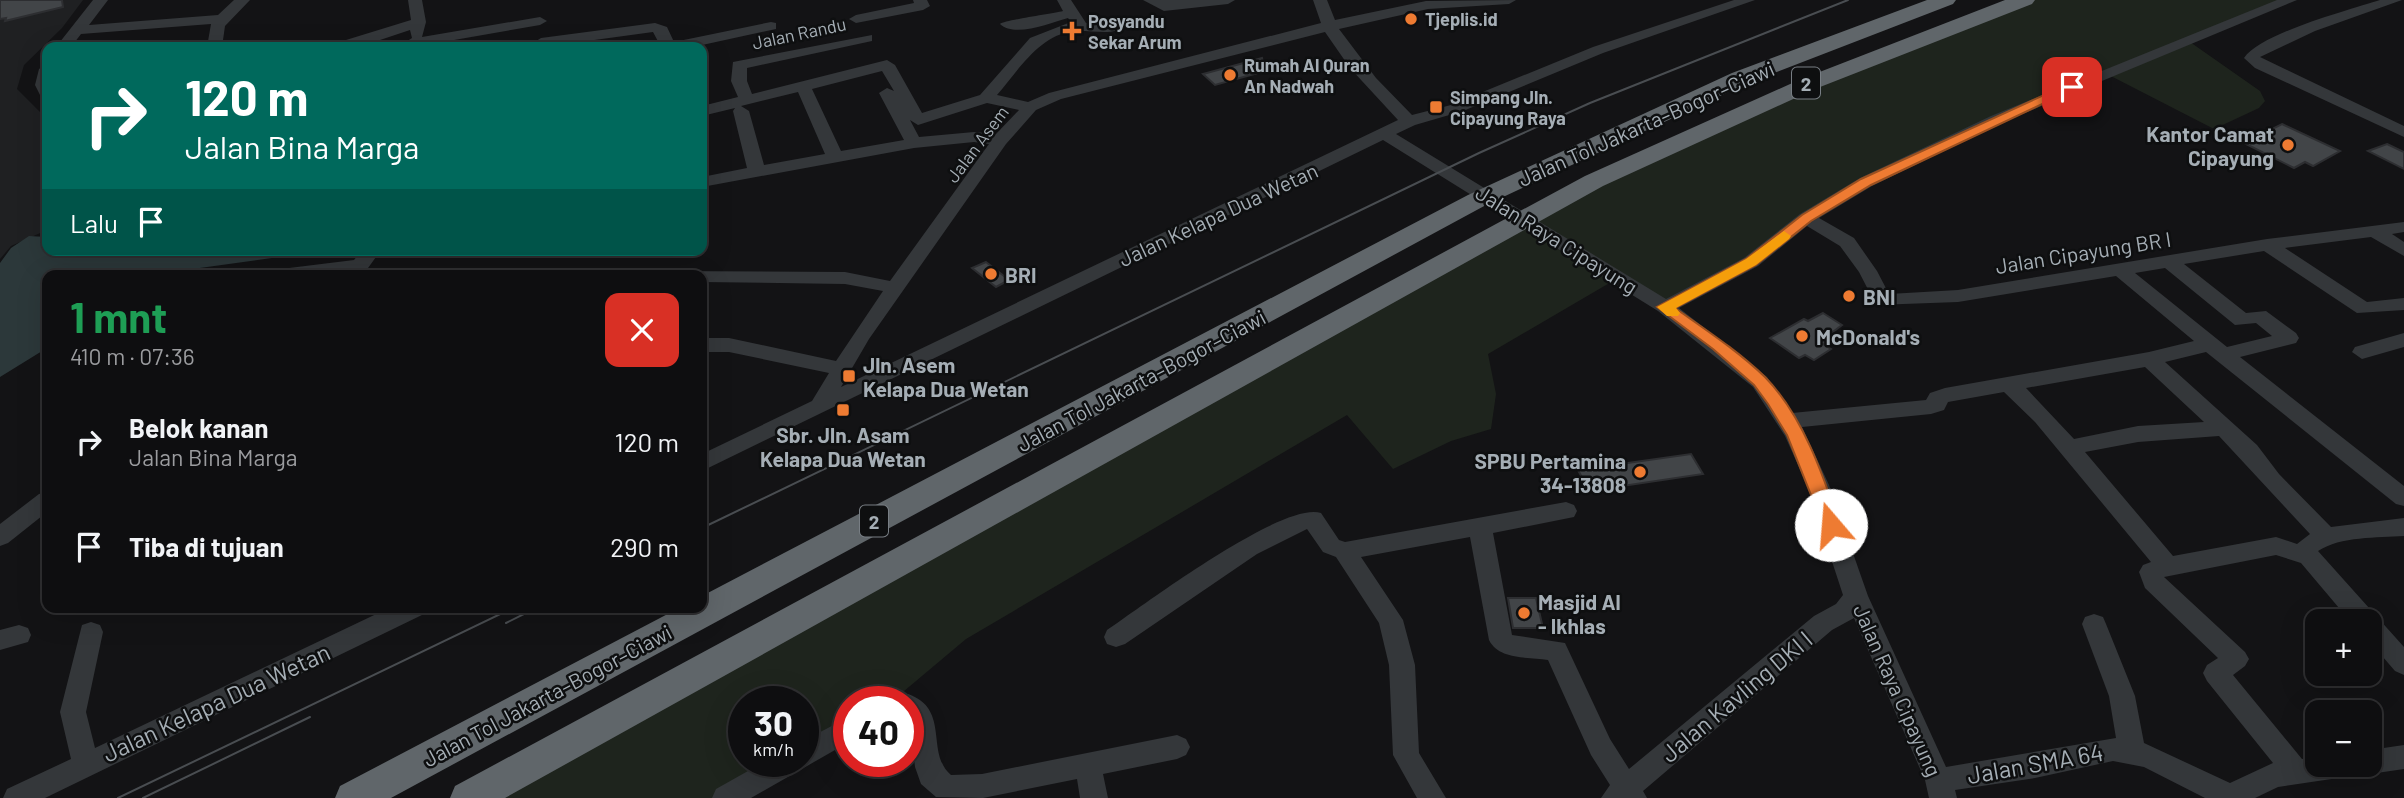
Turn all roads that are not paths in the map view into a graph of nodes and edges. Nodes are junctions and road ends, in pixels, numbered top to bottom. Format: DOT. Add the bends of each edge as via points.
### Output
graph roads {
  1 [pos="101,0"];
  2 [pos="243,0"];
  3 [pos="415,0"];
  4 [pos="544,0"];
  5 [pos="849,0"];
  6 [pos="921,0"];
  7 [pos="1150,0"];
  8 [pos="1228,0"];
  9 [pos="1320,0"];
  10 [pos="1508,0"];
  11 [pos="1748,0"];
  12 [pos="1946,0"];
  13 [pos="2025,0"];
  14 [pos="2290,0"];
  15 [pos="2395,0"];
  16 [pos="1074,16"];
  17 [pos="222,19"];
  18 [pos="856,19"];
  19 [pos="540,21"];
  20 [pos="419,22"];
  21 [pos="1007,24"];
  22 [pos="1117,25"];
  23 [pos="771,26"];
  24 [pos="1329,26"];
  25 [pos="78,30"];
  26 [pos="867,38"];
  27 [pos="67,42"];
  28 [pos="215,42"];
  29 [pos="351,42"];
  30 [pos="413,42"];
  31 [pos="423,42"];
  32 [pos="541,42"];
  33 [pos="560,42"];
  34 [pos="668,42"];
  35 [pos="695,42"];
  36 [pos="879,71"];
  37 [pos="805,90"];
  38 [pos="986,98"];
  39 [pos="744,105"];
  40 [pos="1030,107"];
  41 [pos="707,110"];
  42 [pos="1409,121"];
  43 [pos="2403,130"];
  44 [pos="1385,134"];
  45 [pos="1000,140"];
  46 [pos="914,143"];
  47 [pos="835,158"];
  48 [pos="757,173"];
  49 [pos="707,181"];
  50 [pos="1807,218"];
  51 [pos="2404,227"];
  52 [pos="2376,232"];
  53 [pos="2267,246"];
  54 [pos="2404,250"];
  55 [pos="367,256"];
  56 [pos="2168,261"];
  57 [pos="2119,269"];
  58 [pos="312,270"];
  59 [pos="345,270"];
  60 [pos="356,270"];
  61 [pos="707,275"];
  62 [pos="896,288"];
  63 [pos="2404,304"];
  64 [pos="1665,307"];
  65 [pos="2404,340"];
  66 [pos="707,345"];
  67 [pos="2216,350"];
  68 [pos="2362,352"];
  69 [pos="2149,359"];
  70 [pos="843,369"];
  71 [pos="2010,385"];
  72 [pos="820,403"];
  73 [pos="1787,421"];
  74 [pos="2225,428"];
  75 [pos="2068,448"];
  76 [pos="707,460"];
  77 [pos="2404,498"];
  78 [pos="42,504"];
  79 [pos="1566,511"];
  80 [pos="1480,526"];
  81 [pos="2404,527"];
  82 [pos="2326,536"];
  83 [pos="0,537"];
  84 [pos="1345,551"];
  85 [pos="2306,556"];
  86 [pos="2168,566"];
  87 [pos="1856,596"];
  88 [pos="2354,609"];
  89 [pos="707,610"];
  90 [pos="402,613"];
  91 [pos="701,613"];
  92 [pos="2094,624"];
  93 [pos="90,632"];
  94 [pos="1116,637"];
  95 [pos="2382,639"];
  96 [pos="2404,663"];
  97 [pos="924,735"];
  98 [pos="1177,747"];
  99 [pos="2132,751"];
  100 [pos="2404,757"];
  101 [pos="2382,760"];
  102 [pos="86,764"];
  103 [pos="1088,765"];
  104 [pos="2305,769"];
  105 [pos="2295,770"];
  106 [pos="763,777"];
  107 [pos="1940,793"];
  108 [pos="1624,795"];
  109 [pos="17,798"];
  110 [pos="354,798"];
  111 [pos="468,798"];
  112 [pos="726,798"];
  113 [pos="1094,798"];
  114 [pos="1432,798"];
  115 [pos="2231,798"];
  1 -- 25 [label="street"];
  2 -- 17 [label="street"];
  3 -- 20 [label="street"];
  4 -- 19 [label="street"];
  5 -- 18 [label="street, Jalan Randu"];
  6 -- 18 [label="street" via="923,6"];
  7 -- 8 [label="street" via="1164,7"];
  9 -- 24 [label="street" via="1320,12"];
  10 -- 24 [label="street, Jalan Asem" via="1435,4"];
  11 -- 42 [label="street, Jalan Kelapa Dua Wetan" via="1598,50 1457,108"];
  12 -- 89 [label="highway, Jalan Tol Jakarta–Bogor–Ciawi / 2" via="1740,78 1477,200"];
  13 -- 111 [label="highway, Jalan Tol Jakarta–Bogor–Ciawi / 2" via="1785,92 1511,224"];
  14 -- 50 [label="street" via="1997,119 1866,182"];
  15 -- 43 [label="street" via="2310,28 2252,58"];
  16 -- 21 [label="street"];
  16 -- 22 [label="street"];
  16 -- 38 [label="street" via="1035,41"];
  17 -- 25 [label="street"];
  17 -- 28 [label="street" via="214,32"];
  18 -- 26 [label="street, Jalan Randu"];
  19 -- 31 [label="street"];
  19 -- 32 [label="street"];
  20 -- 29 [label="street"];
  20 -- 30 [label="street"];
  23 -- 35 [label="street"];
  24 -- 40 [label="street, Jalan Asem" via="1055,96"];
  24 -- 42 [label="street" via="1377,91"];
  25 -- 27 [label="street"];
  26 -- 36 [label="street, Jalan Randu"];
  26 -- 39 [label="street, Jalan Randu" via="739,65"];
  33 -- 34 [label="street" via="655,27"];
  36 -- 38 [label="street" via="887,65 918,120"];
  36 -- 39 [label="street"];
  36 -- 46 [label="street"];
  37 -- 47 [label="street"];
  38 -- 40 [label="street"];
  39 -- 41 [label="street"];
  39 -- 48 [label="street"];
  40 -- 45 [label="street, Jalan Asem"];
  42 -- 44 [label="street, Jalan Kelapa Dua Wetan"];
  44 -- 64 [label="street, Jalan Raya Cipayung"];
  44 -- 72 [label="street, Jalan Kelapa Dua Wetan"];
  45 -- 46 [label="street" via="974,137"];
  45 -- 62 [label="street, Jalan Asem"];
  46 -- 47 [label="street"];
  47 -- 48 [label="street"];
  48 -- 49 [label="street"];
  50 -- 57 [label="street, Jalan Cipayung BR I" via="1847,242 1883,301 1958,296"];
  50 -- 64 [label="street" via="1751,262"];
  51 -- 52 [label="street, Jalan Cipayung BR I"];
  52 -- 53 [label="street, Jalan Cipayung BR I"];
  52 -- 54 [label="street"];
  53 -- 56 [label="street, Jalan Cipayung BR I"];
  53 -- 63 [label="street" via="2364,309"];
  55 -- 60 [label="street"];
  56 -- 57 [label="street, Jalan Cipayung BR I"];
  56 -- 67 [label="street" via="2242,320 2259,316 2289,338"];
  57 -- 67 [label="street"];
  58 -- 59 [label="street"];
  61 -- 62 [label="street" via="845,278"];
  62 -- 70 [label="street, Jalan Asem"];
  64 -- 73 [label="street, Jalan Raya Cipayung" via="1760,382"];
  65 -- 68 [label="street"];
  66 -- 70 [label="street" via="729,345"];
  67 -- 69 [label="street"];
  67 -- 77 [label="street"];
  69 -- 71 [label="street"];
  69 -- 74 [label="street"];
  70 -- 72 [label="street, Jalan Asem"];
  71 -- 73 [label="street" via="1939,397 1931,407"];
  71 -- 75 [label="street"];
  72 -- 76 [label="street, Jalan Kelapa Dua Wetan"];
  73 -- 87 [label="street, Jalan Raya Cipayung" via="1818,485"];
  74 -- 75 [label="street" via="2137,434"];
  74 -- 82 [label="street"];
  75 -- 86 [label="street"];
  78 -- 83 [label="street"];
  79 -- 80 [label="street"];
  80 -- 84 [label="street"];
  80 -- 108 [label="street" via="1501,640 1508,645 1556,650"];
  81 -- 82 [label="street"];
  82 -- 85 [label="street" via="2309,543"];
  84 -- 94 [label="street" via="1331,546 1313,519 1302,518 1249,547"];
  84 -- 114 [label="street" via="1391,620 1402,665 1406,755"];
  85 -- 86 [label="street" via="2276,546"];
  85 -- 88 [label="street"];
  86 -- 105 [label="street" via="2151,572 2153,580 2236,659 2216,673"];
  87 -- 107 [label="street, Jalan Raya Cipayung"];
  87 -- 108 [label="street, Jalan Kavling DKI I" via="1844,611 1823,623"];
  90 -- 102 [label="street, Jalan Kelapa Dua Wetan"];
  91 -- 110 [label="highway, Jalan Tol Jakarta–Bogor–Ciawi / 2"];
  92 -- 99 [label="street, Jalan SMA 64" via="2122,696"];
  93 -- 102 [label="street" via="73,712"];
  95 -- 96 [label="street"];
  97 -- 103 [label="street" via="931,775 946,788 982,786"];
  98 -- 103 [label="street"];
  99 -- 107 [label="street, Jalan SMA 64" via="2113,750 2035,766"];
  99 -- 115 [label="street, Jalan SMA 64"];
  100 -- 101 [label="street"];
  102 -- 109 [label="street, Jalan Kelapa Dua Wetan"];
  103 -- 113 [label="street"];
  104 -- 105 [label="street"];
  105 -- 115 [label="street"];
  106 -- 112 [label="street"];
}
